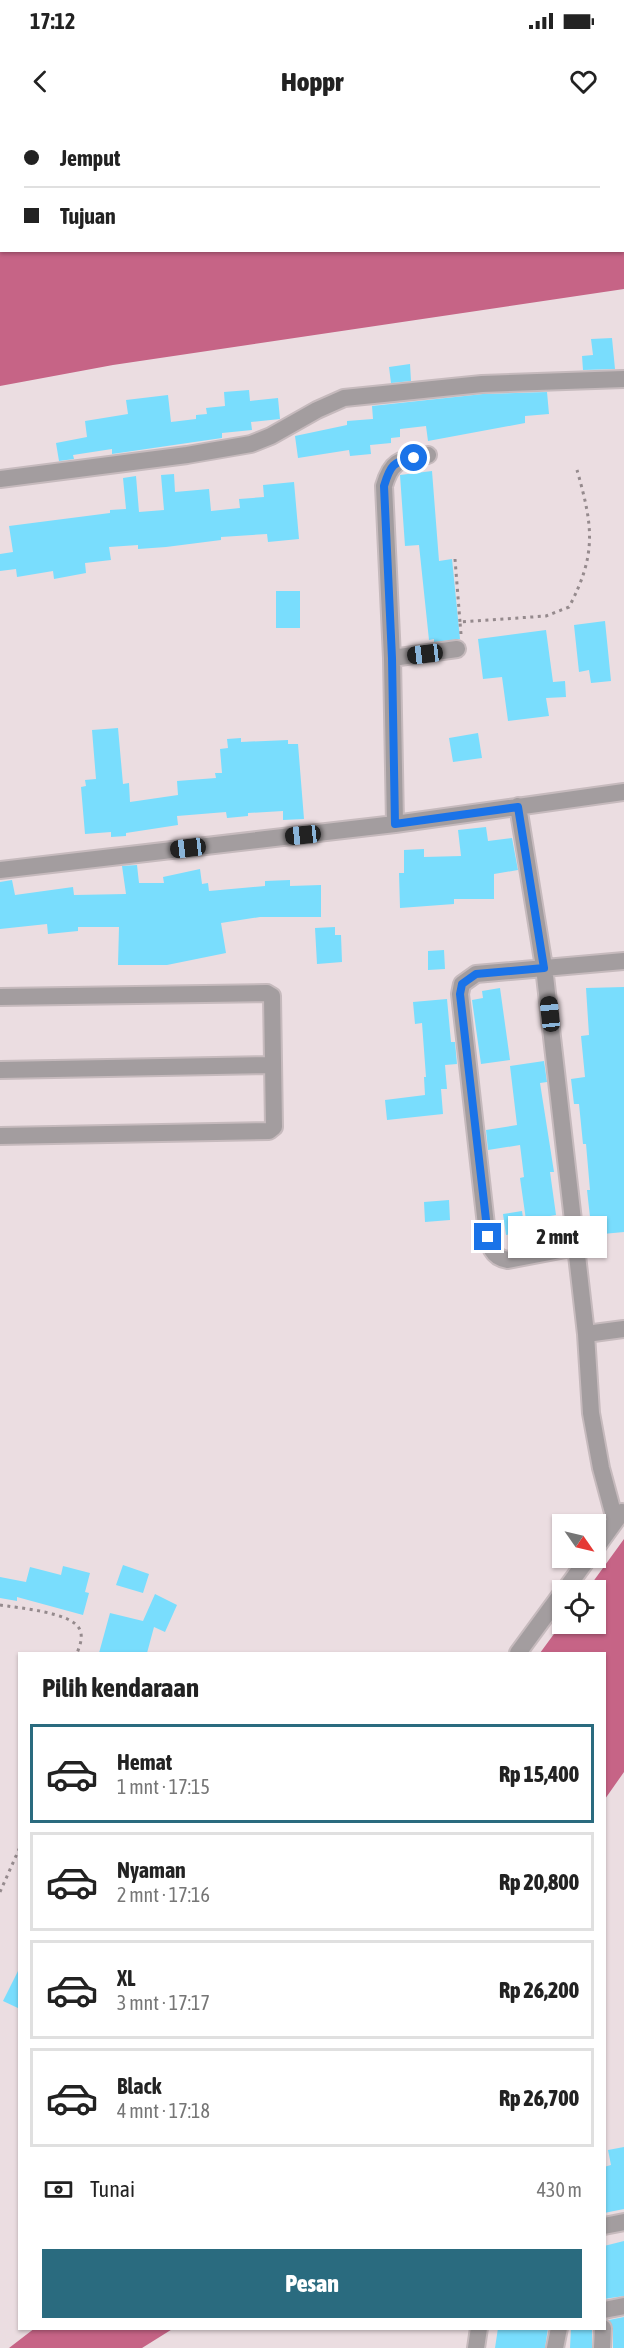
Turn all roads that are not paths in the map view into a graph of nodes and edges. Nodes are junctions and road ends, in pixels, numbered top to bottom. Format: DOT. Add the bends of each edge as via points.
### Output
graph roads {
  1 [pos="624,379"];
  2 [pos="428,455"];
  3 [pos="0,479"];
  4 [pos="457,649"];
  5 [pos="392,658"];
  6 [pos="624,792"];
  7 [pos="518,807"];
  8 [pos="395,824"];
  9 [pos="0,870"];
  10 [pos="624,961"];
  11 [pos="544,968"];
  12 [pos="0,997"];
  13 [pos="272,1065"];
  14 [pos="0,1070"];
  15 [pos="0,1136"];
  16 [pos="576,1247"];
  17 [pos="624,1329"];
  18 [pos="586,1334"];
  19 [pos="620,1514"];
  20 [pos="606,1534"];
  21 [pos="552,1608"];
  22 [pos="519,1652"];
  23 [pos="624,2222"];
  24 [pos="606,2226"];
  25 [pos="624,2306"];
  26 [pos="606,2311"];
  27 [pos="479,2330"];
  28 [pos="559,2330"];
  29 [pos="603,2330"];
  30 [pos="476,2348"];
  31 [pos="555,2348"];
  32 [pos="602,2348"];
  1 -- 3 [label="street" via="482,384 344,398 251,444"];
  2 -- 5 [label="street" via="400,460 388,471 384,486"];
  4 -- 5 [label="street"];
  5 -- 8 [label="street"];
  6 -- 7 [label="street"];
  7 -- 8 [label="street"];
  7 -- 11 [label="street"];
  8 -- 9 [label="street"];
  10 -- 11 [label="street"];
  11 -- 16 [label="street"];
  11 -- 16 [label="street" via="476,974 462,984 485,1214 491,1249 501,1259"];
  12 -- 13 [label="street" via="267,993 272,996"];
  13 -- 14 [label="street"];
  13 -- 15 [label="street" via="274,1126 269,1131"];
  16 -- 18 [label="street"];
  17 -- 18 [label="street"];
  18 -- 19 [label="street" via="595,1443"];
  19 -- 20 [label="street"];
  21 -- 22 [label="street"];
  23 -- 24 [label="street"];
  25 -- 26 [label="street"];
  27 -- 30 [label="street"];
  28 -- 31 [label="street"];
  29 -- 32 [label="street"];
}
